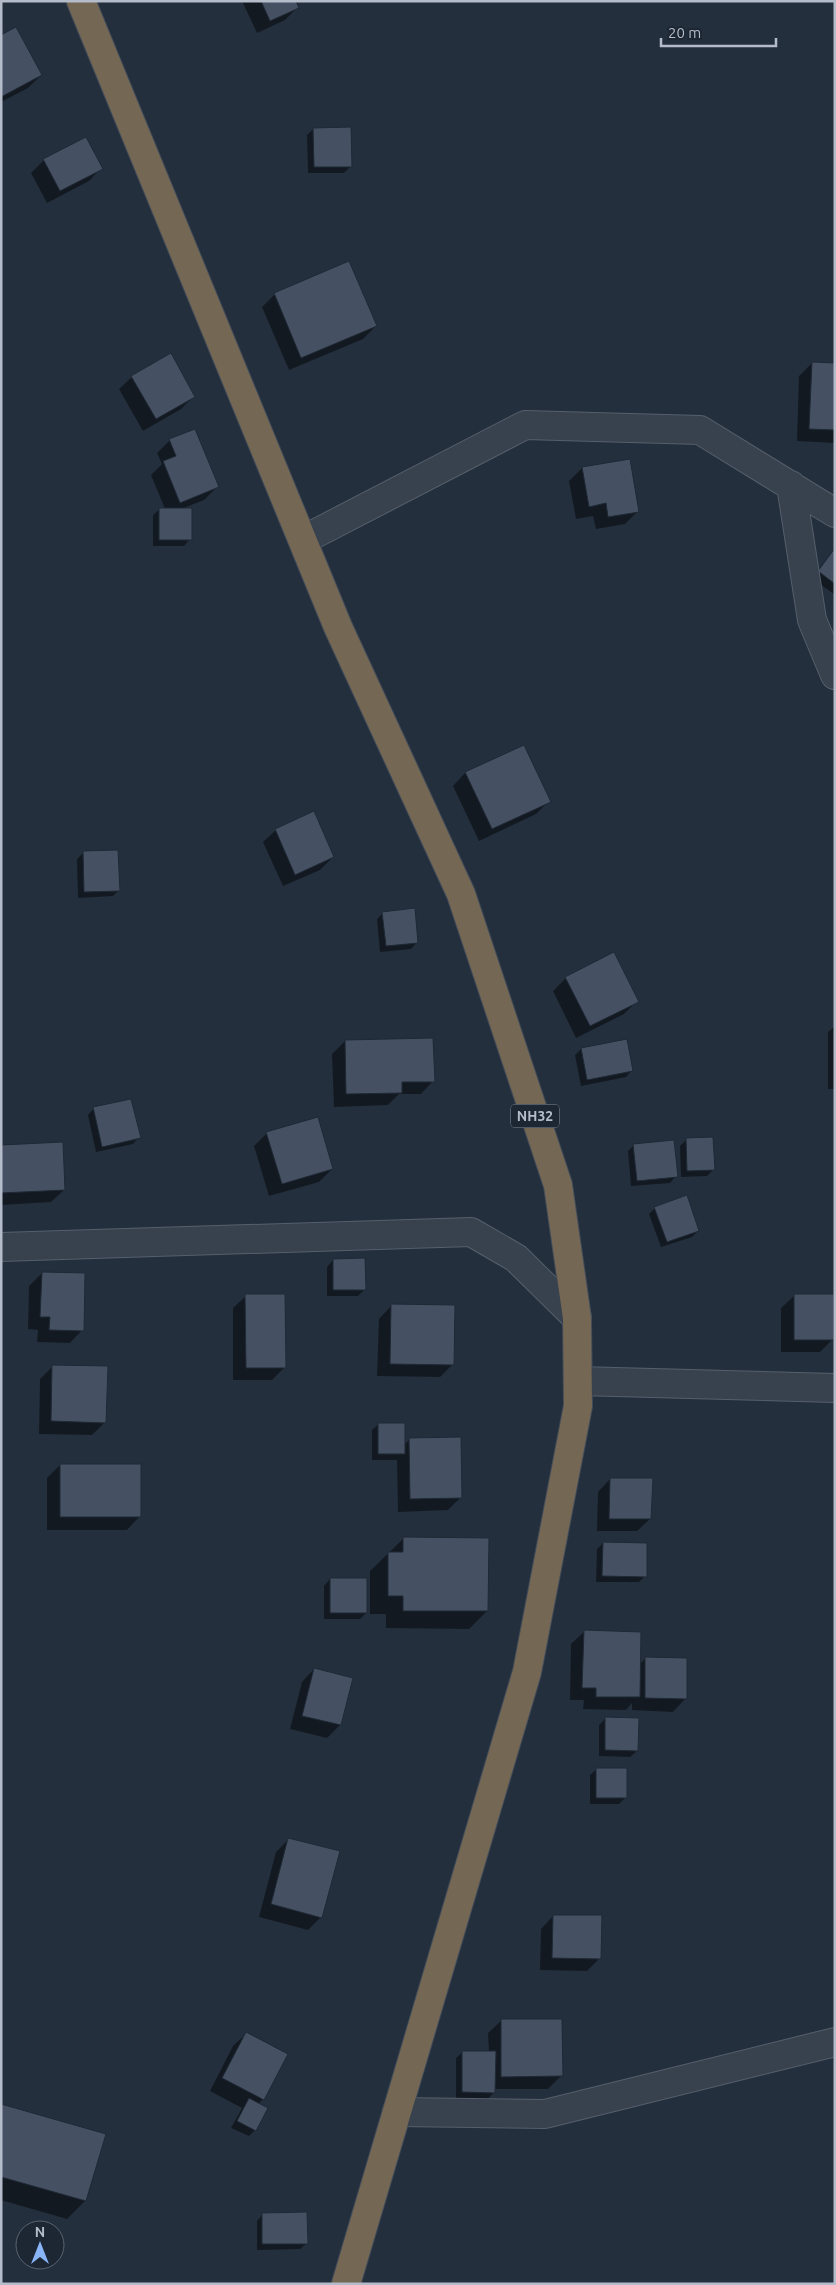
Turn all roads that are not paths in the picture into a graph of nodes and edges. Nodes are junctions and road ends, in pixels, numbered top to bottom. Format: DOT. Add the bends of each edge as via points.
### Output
graph roads {
  1 [pos="81,1"];
  2 [pos="790,486"];
  3 [pos="835,513"];
  4 [pos="303,540"];
  5 [pos="835,675"];
  6 [pos="1,1248"];
  7 [pos="577,1318"];
  8 [pos="578,1381"];
  9 [pos="835,1388"];
  10 [pos="835,2042"];
  11 [pos="397,2112"];
  12 [pos="346,2284"];
  1 -- 4 [label="highway, NH32"];
  2 -- 3 [label="street"];
  2 -- 4 [label="street" via="700,430 525,425"];
  2 -- 5 [label="street" via="812,620"];
  4 -- 7 [label="highway, NH32" via="338,627 461,894 558,1185"];
  6 -- 7 [label="street" via="471,1232 516,1258"];
  7 -- 8 [label="highway, NH32"];
  8 -- 9 [label="street"];
  8 -- 11 [label="highway, NH32" via="578,1406 527,1672"];
  10 -- 11 [label="street" via="545,2114"];
  11 -- 12 [label="highway, NH32"];
}
